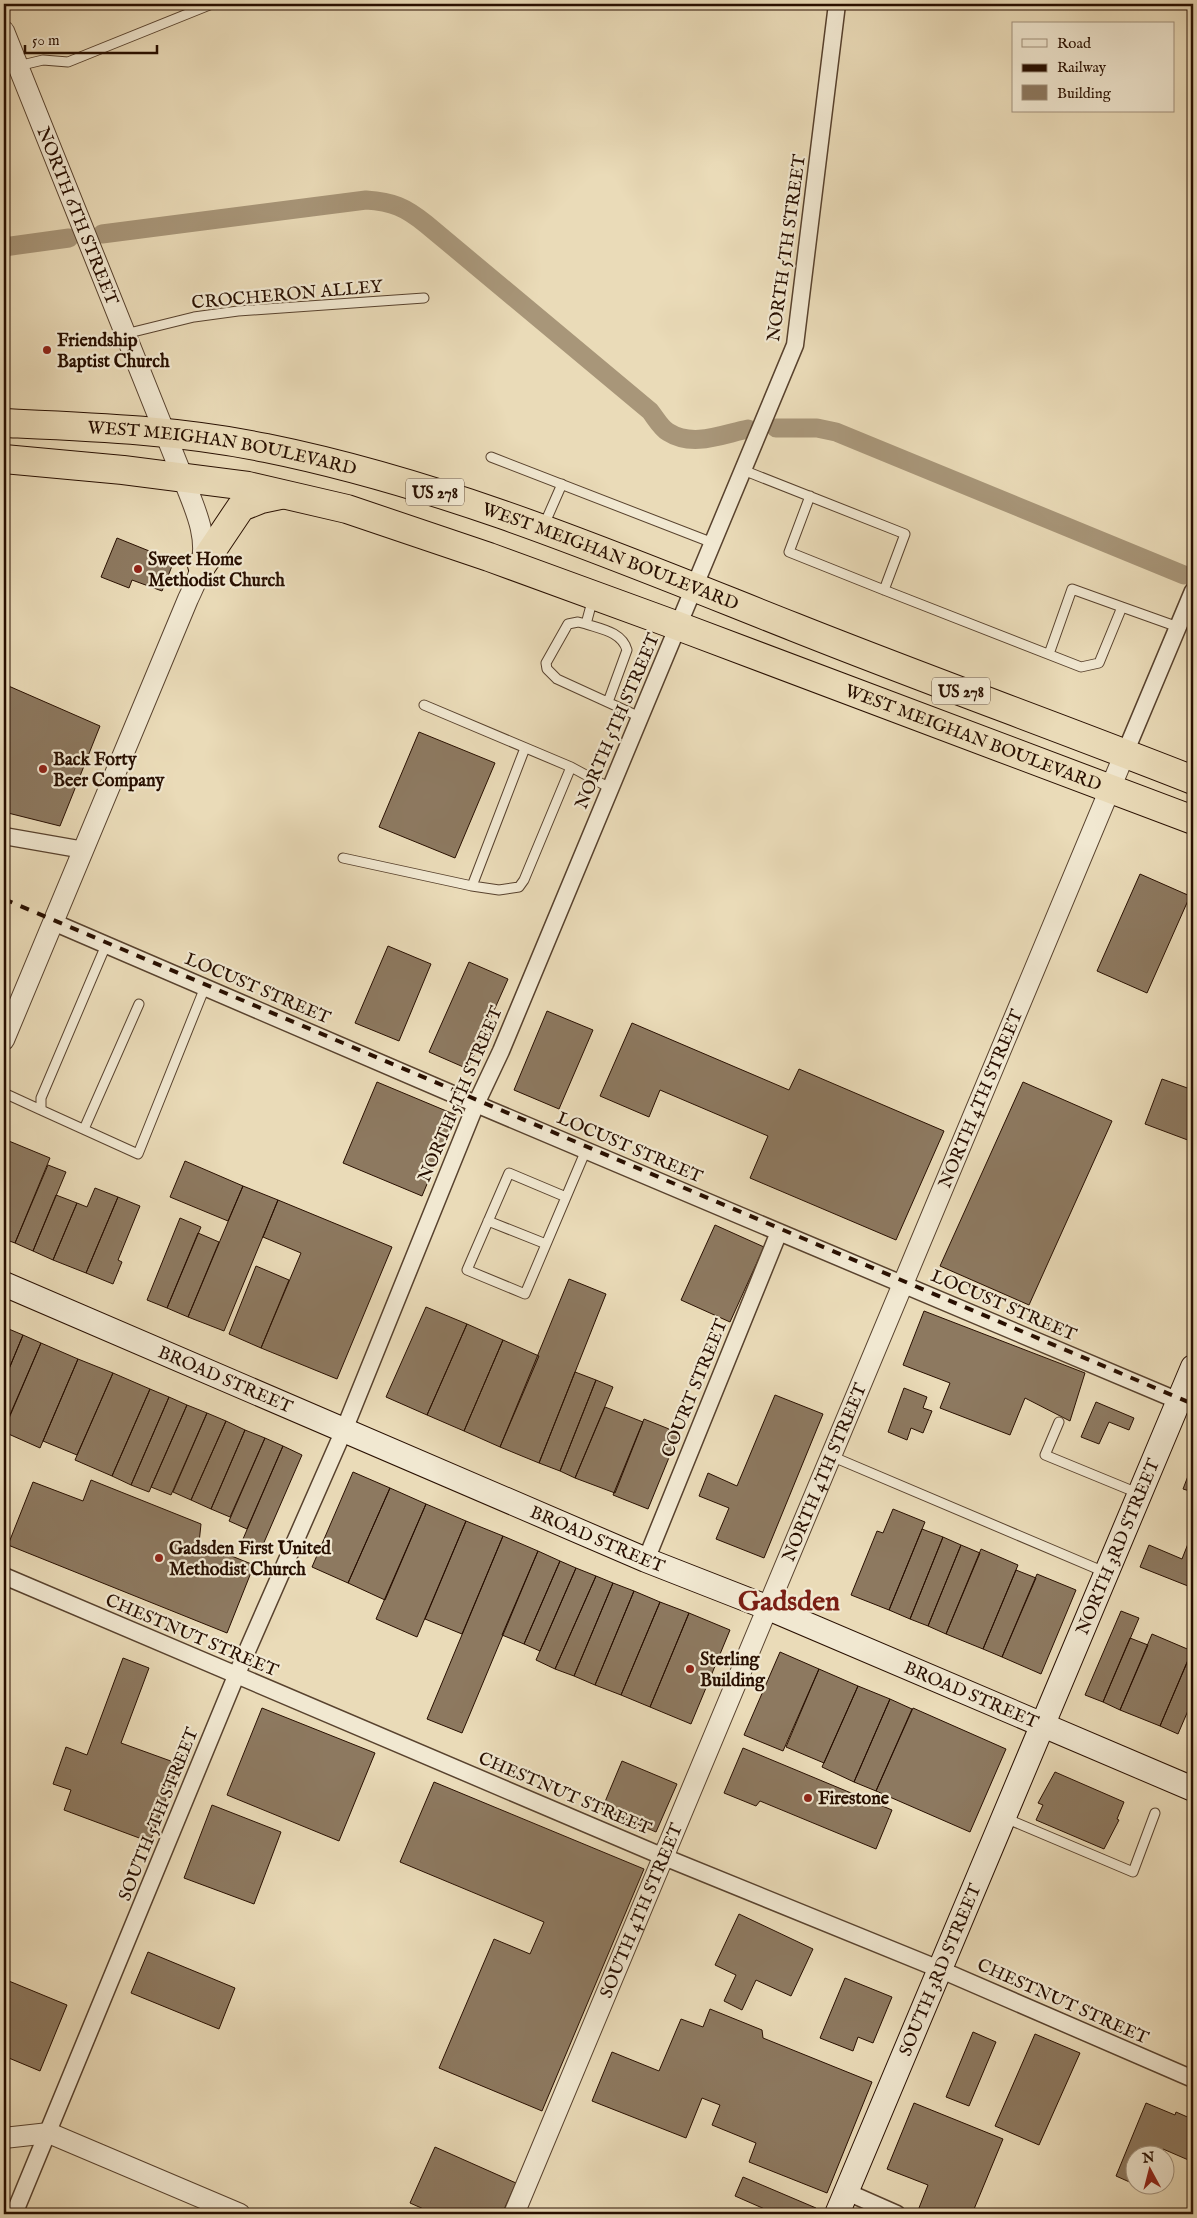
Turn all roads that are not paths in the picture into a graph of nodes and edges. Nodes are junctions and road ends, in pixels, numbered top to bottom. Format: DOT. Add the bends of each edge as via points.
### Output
graph roads {
  1 [pos="212,4"];
  2 [pos="837,4"];
  3 [pos="6,43"];
  4 [pos="18,66"];
  5 [pos="424,298"];
  6 [pos="124,334"];
  7 [pos="4,423"];
  8 [pos="164,431"];
  9 [pos="491,457"];
  10 [pos="4,459"];
  11 [pos="743,470"];
  12 [pos="182,478"];
  13 [pos="562,484"];
  14 [pos="283,494"];
  15 [pos="810,496"];
  16 [pos="542,530"];
  17 [pos="713,543"];
  18 [pos="202,565"];
  19 [pos="695,587"];
  20 [pos="884,590"];
  21 [pos="1193,591"];
  22 [pos="594,596"];
  23 [pos="1122,607"];
  24 [pos="586,624"];
  25 [pos="678,626"];
  26 [pos="1178,628"];
  27 [pos="1049,654"];
  28 [pos="608,702"];
  29 [pos="424,706"];
  30 [pos="640,717"];
  31 [pos="525,748"];
  32 [pos="1125,753"];
  33 [pos="571,767"];
  34 [pos="1193,780"];
  35 [pos="610,788"];
  36 [pos="1110,789"];
  37 [pos="1193,820"];
  38 [pos="4,836"];
  39 [pos="84,850"];
  40 [pos="343,858"];
  41 [pos="472,886"];
  42 [pos="53,922"];
  43 [pos="106,945"];
  44 [pos="205,987"];
  45 [pos="139,1004"];
  46 [pos="4,1040"];
  47 [pos="4,1093"];
  48 [pos="476,1104"];
  49 [pos="42,1110"];
  50 [pos="84,1129"];
  51 [pos="586,1150"];
  52 [pos="566,1197"];
  53 [pos="488,1221"];
  54 [pos="779,1232"];
  55 [pos="546,1244"];
  56 [pos="4,1284"];
  57 [pos="904,1285"];
  58 [pos="1193,1367"];
  59 [pos="1186,1404"];
  60 [pos="1059,1422"];
  61 [pos="344,1430"];
  62 [pos="831,1456"];
  63 [pos="1140,1494"];
  64 [pos="646,1560"];
  65 [pos="1107,1573"];
  66 [pos="4,1576"];
  67 [pos="766,1607"];
  68 [pos="236,1676"];
  69 [pos="1041,1725"];
  70 [pos="1193,1789"];
  71 [pos="1155,1812"];
  72 [pos="1003,1817"];
  73 [pos="664,1856"];
  74 [pos="939,1969"];
  75 [pos="1193,2080"];
  76 [pos="48,2133"];
  77 [pos="4,2138"];
  78 [pos="847,2192"];
  79 [pos="14,2214"];
  80 [pos="240,2214"];
  81 [pos="514,2214"];
  82 [pos="837,2214"];
  83 [pos="897,2214"];
  1 -- 4 [label="lane" via="68,62 43,60"];
  2 -- 11 [label="street, NORTH 5TH STREET" via="794,345"];
  3 -- 4 [label="street, NORTH 6TH STREET"];
  4 -- 6 [label="street, NORTH 6TH STREET"];
  5 -- 6 [label="lane, CROCHERON ALLEY" via="238,311 194,317"];
  6 -- 8 [label="street, NORTH 6TH STREET"];
  7 -- 8 [label="highway, WEST MEIGHAN BOULEVARD / US 278"];
  8 -- 12 [label="street, NORTH 6TH STREET"];
  8 -- 16 [label="highway, WEST MEIGHAN BOULEVARD / US 278" via="264,448 363,471 469,503"];
  9 -- 13 [label="lane"];
  10 -- 12 [label="highway, WEST MEIGHAN BOULEVARD / US 278"];
  11 -- 15 [label="lane"];
  11 -- 17 [label="street, NORTH 5TH STREET"];
  12 -- 14 [label="highway, WEST MEIGHAN BOULEVARD / US 278"];
  12 -- 18 [label="street, NORTH 6TH STREET" via="200,523"];
  13 -- 16 [label="lane"];
  13 -- 17 [label="lane"];
  14 -- 18 [label="highway" via="241,507"];
  14 -- 22 [label="highway, WEST MEIGHAN BOULEVARD / US 278" via="347,510"];
  15 -- 20 [label="lane" via="905,534"];
  15 -- 20 [label="lane" via="789,552"];
  16 -- 19 [label="highway, WEST MEIGHAN BOULEVARD / US 278"];
  17 -- 19 [label="street, NORTH 5TH STREET"];
  18 -- 39 [label="street, NORTH 6TH STREET"];
  19 -- 25 [label="street, NORTH 5TH STREET"];
  19 -- 32 [label="highway, WEST MEIGHAN BOULEVARD / US 278"];
  20 -- 27 [label="lane"];
  21 -- 26 [label="street, NORTH 4TH STREET"];
  22 -- 24 [label="lane"];
  22 -- 25 [label="highway, WEST MEIGHAN BOULEVARD / US 278"];
  23 -- 26 [label="lane"];
  23 -- 27 [label="lane" via="1098,663 1081,667"];
  23 -- 27 [label="lane" via="1072,589"];
  24 -- 28 [label="lane" via="614,634 627,650"];
  24 -- 28 [label="lane" via="568,624 546,663 547,669 557,679"];
  25 -- 30 [label="street, NORTH 5TH STREET"];
  25 -- 36 [label="highway, WEST MEIGHAN BOULEVARD / US 278"];
  26 -- 32 [label="street, NORTH 4TH STREET"];
  28 -- 30 [label="lane"];
  29 -- 31 [label="lane"];
  30 -- 35 [label="street, NORTH 5TH STREET"];
  31 -- 33 [label="lane"];
  31 -- 41 [label="lane"];
  32 -- 34 [label="highway, WEST MEIGHAN BOULEVARD / US 278"];
  32 -- 36 [label="street, NORTH 4TH STREET"];
  33 -- 35 [label="lane"];
  33 -- 41 [label="lane" via="524,880 511,889"];
  35 -- 48 [label="street, NORTH 5TH STREET"];
  36 -- 37 [label="highway, WEST MEIGHAN BOULEVARD / US 278"];
  36 -- 57 [label="street, NORTH 4TH STREET"];
  38 -- 39 [label="street"];
  39 -- 42 [label="street, NORTH 6TH STREET"];
  40 -- 41 [label="lane"];
  42 -- 43 [label="street, LOCUST STREET"];
  42 -- 46 [label="street, NORTH 6TH STREET"];
  43 -- 44 [label="street, LOCUST STREET"];
  43 -- 49 [label="lane" via="41,1098"];
  44 -- 48 [label="street, LOCUST STREET"];
  44 -- 50 [label="lane" via="138,1154"];
  45 -- 50 [label="lane"];
  47 -- 49 [label="lane"];
  48 -- 51 [label="street, LOCUST STREET"];
  48 -- 61 [label="street, NORTH 5TH STREET"];
  49 -- 50 [label="lane"];
  51 -- 52 [label="lane"];
  51 -- 54 [label="street, LOCUST STREET"];
  52 -- 53 [label="lane" via="509,1173"];
  52 -- 55 [label="lane"];
  53 -- 55 [label="lane"];
  53 -- 55 [label="lane" via="468,1270 525,1294"];
  54 -- 57 [label="street, LOCUST STREET"];
  54 -- 64 [label="street, COURT STREET"];
  56 -- 61 [label="main road, BROAD STREET"];
  57 -- 59 [label="street, LOCUST STREET"];
  57 -- 62 [label="street, NORTH 4TH STREET"];
  58 -- 59 [label="main road, NORTH 3RD STREET"];
  59 -- 63 [label="main road, NORTH 3RD STREET"];
  60 -- 63 [label="lane" via="1045,1455"];
  61 -- 64 [label="main road, BROAD STREET"];
  61 -- 68 [label="street, SOUTH 5TH STREET"];
  62 -- 65 [label="lane"];
  62 -- 67 [label="street, NORTH 4TH STREET"];
  63 -- 65 [label="main road, NORTH 3RD STREET"];
  64 -- 67 [label="main road, BROAD STREET"];
  65 -- 69 [label="main road, NORTH 3RD STREET"];
  66 -- 68 [label="street, CHESTNUT STREET"];
  67 -- 69 [label="main road, BROAD STREET"];
  67 -- 73 [label="street, SOUTH 4TH STREET"];
  68 -- 73 [label="street, CHESTNUT STREET"];
  68 -- 76 [label="street, SOUTH 5TH STREET"];
  69 -- 70 [label="main road, BROAD STREET"];
  69 -- 72 [label="main road, SOUTH 3RD STREET"];
  71 -- 72 [label="lane" via="1133,1872"];
  72 -- 74 [label="main road, SOUTH 3RD STREET"];
  73 -- 74 [label="street, CHESTNUT STREET"];
  73 -- 81 [label="street, SOUTH 4TH STREET"];
  74 -- 75 [label="street, CHESTNUT STREET"];
  74 -- 78 [label="main road, SOUTH 3RD STREET"];
  76 -- 77 [label="street"];
  76 -- 79 [label="street, SOUTH 5TH STREET"];
  76 -- 80 [label="street"];
  78 -- 82 [label="main road, SOUTH 3RD STREET"];
  78 -- 83 [label="street"];
}
